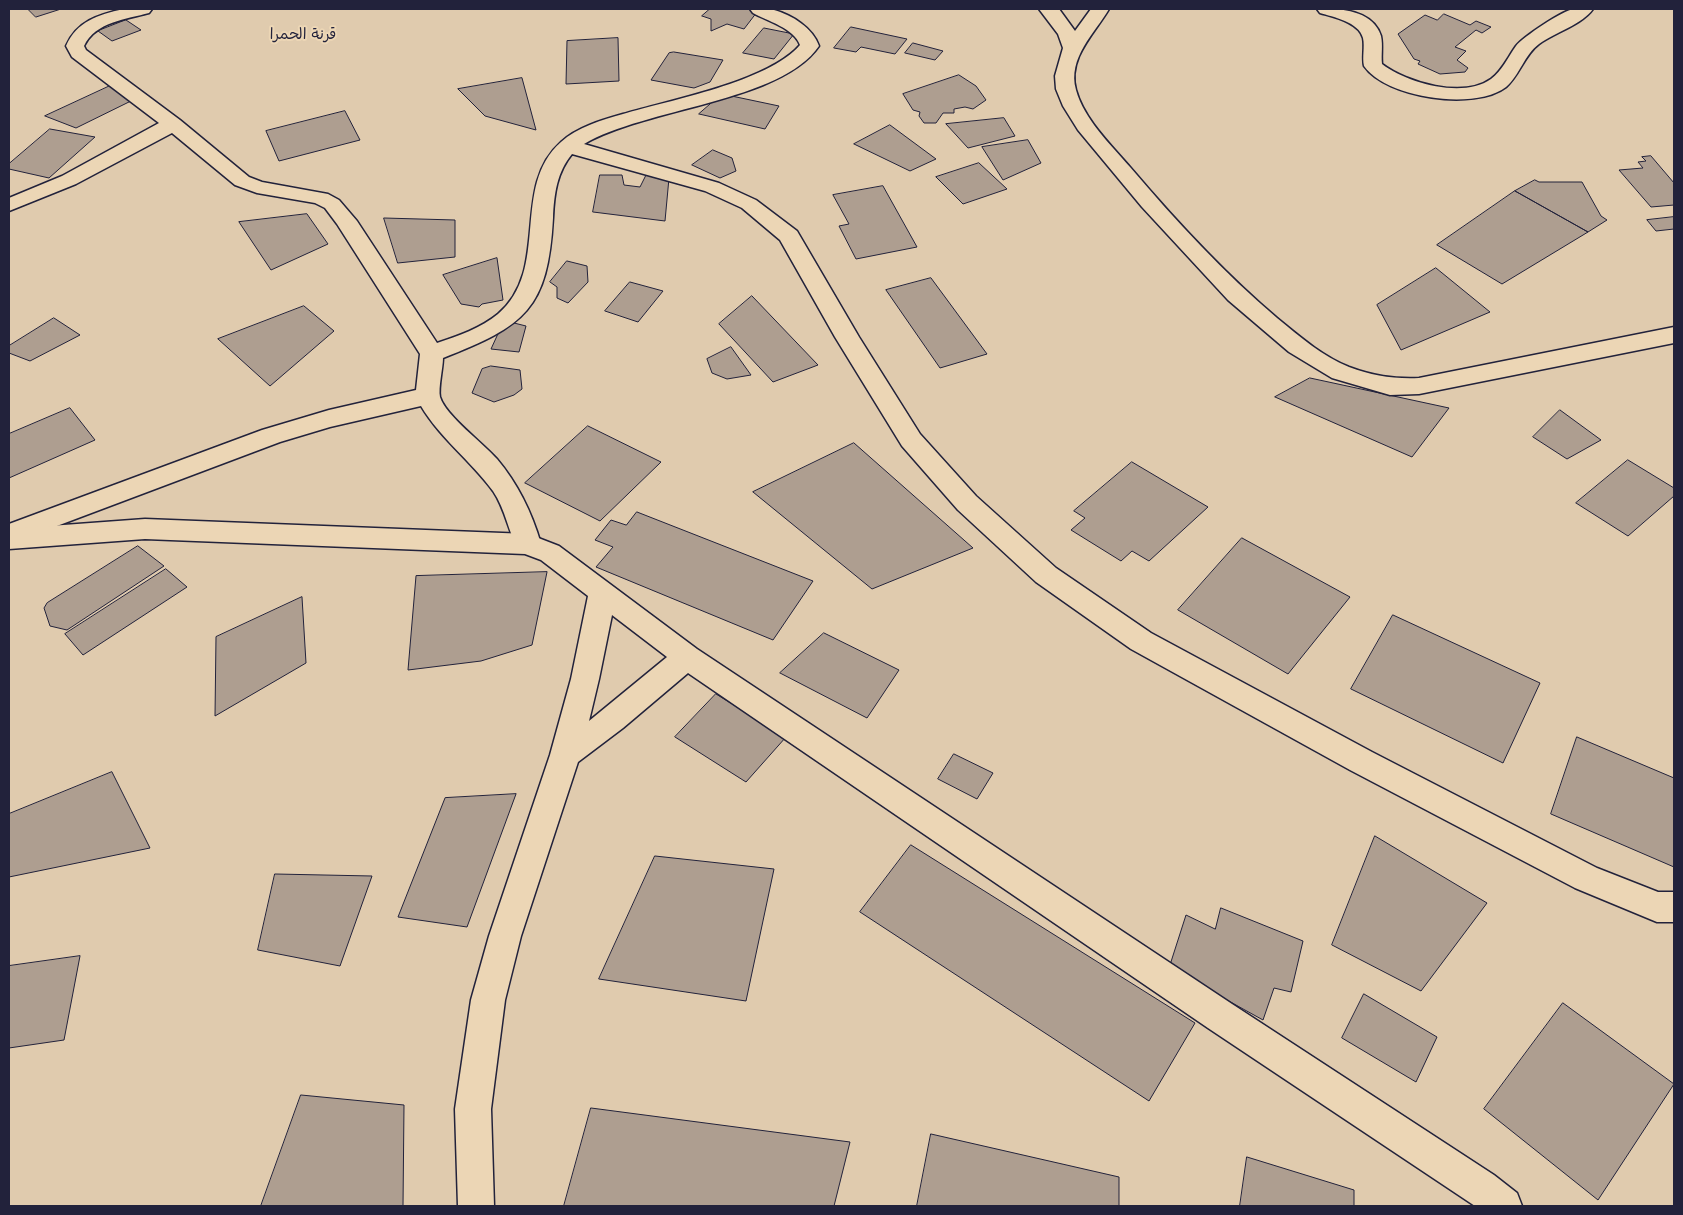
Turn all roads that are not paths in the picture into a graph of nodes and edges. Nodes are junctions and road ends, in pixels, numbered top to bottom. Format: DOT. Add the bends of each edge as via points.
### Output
graph roads {
  1 [pos="143,9"];
  2 [pos="759,9"];
  3 [pos="1048,9"];
  4 [pos="1100,9"];
  5 [pos="1326,9"];
  6 [pos="1584,9"];
  7 [pos="1072,48"];
  8 [pos="173,124"];
  9 [pos="568,146"];
  10 [pos="9,205"];
  11 [pos="1674,335"];
  12 [pos="432,354"];
  13 [pos="428,396"];
  14 [pos="9,534"];
  15 [pos="9,540"];
  16 [pos="528,544"];
  17 [pos="602,593"];
  18 [pos="687,657"];
  19 [pos="564,755"];
  20 [pos="1674,907"];
  21 [pos="476,1206"];
  22 [pos="1504,1206"];
  1 -- 8 [label="street" via="85,30 77,38 75,46 79,54"];
  2 -- 9 [label="street" via="809,39 810,46 791,66 728,90 615,122"];
  3 -- 7 [label="street" via="1067,34"];
  4 -- 7 [label="street"];
  5 -- 6 [label="street" via="1355,20 1371,33 1373,66 1382,75 1433,92 1461,94 1493,87 1510,72 1530,41"];
  7 -- 11 [label="street" via="1065,76 1066,89 1088,130 1143,196 1236,295 1297,347 1340,372 1390,387 1419,386"];
  8 -- 10 [label="street" via="69,180"];
  8 -- 12 [label="street" via="242,181 262,188 310,195 332,204"];
  9 -- 12 [label="street" via="550,170 544,198 538,270 524,301 506,318 473,337"];
  9 -- 20 [label="street" via="712,187 749,204 789,236 911,440 967,504 1046,575 1133,636 1361,761 1586,878 1657,907"];
  12 -- 13 [label="street"];
  13 -- 14 [label="street" via="271,436"];
  13 -- 16 [label="street" via="440,417 488,466 505,489 520,518"];
  15 -- 16 [label="street" via="146,528"];
  16 -- 17 [label="street" via="550,554"];
  17 -- 18 [label="street"];
  17 -- 19 [label="street" via="585,679"];
  18 -- 19 [label="street"];
  18 -- 22 [label="street"];
  19 -- 21 [label="street" via="505,936 488,1000 473,1109"];
}
